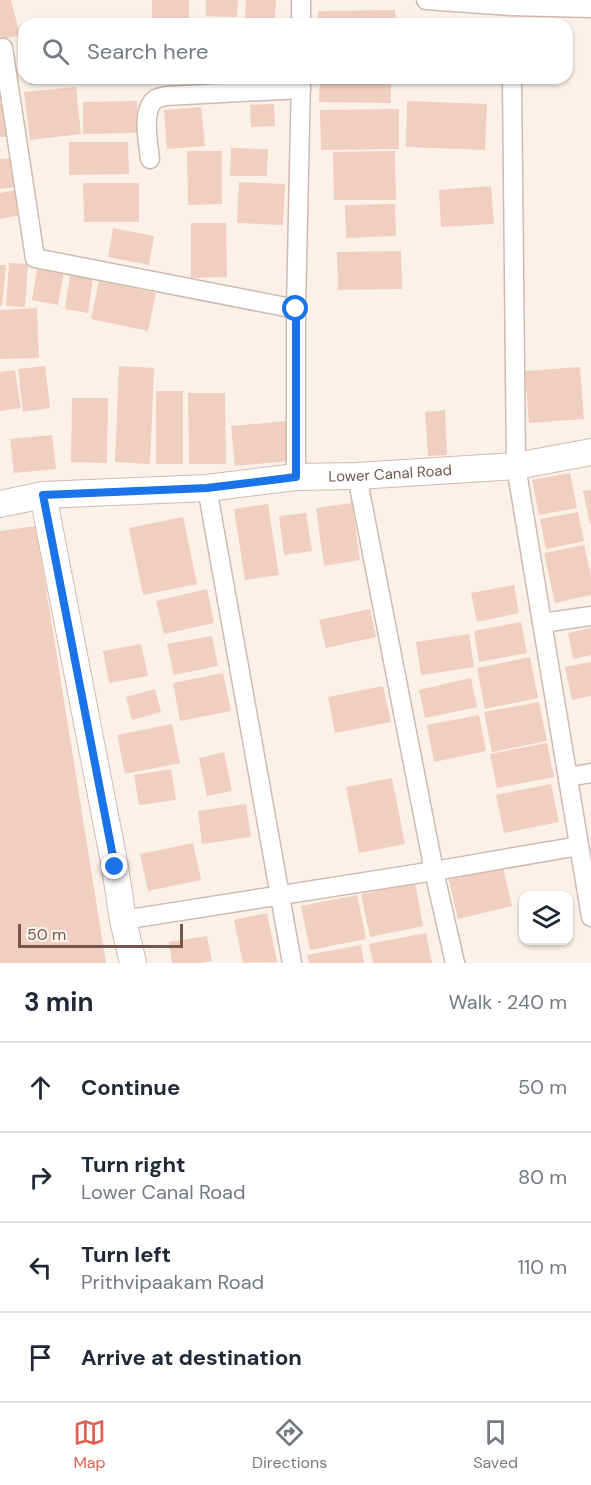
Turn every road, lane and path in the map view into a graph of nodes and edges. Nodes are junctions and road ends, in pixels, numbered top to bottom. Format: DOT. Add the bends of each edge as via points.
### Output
graph roads {
  1 [pos="302,0"];
  2 [pos="426,0"];
  3 [pos="512,3"];
  4 [pos="591,8"];
  5 [pos="301,18"];
  6 [pos="3,48"];
  7 [pos="301,84"];
  8 [pos="512,84"];
  9 [pos="150,159"];
  10 [pos="296,309"];
  11 [pos="591,452"];
  12 [pos="516,466"];
  13 [pos="357,476"];
  14 [pos="296,477"];
  15 [pos="207,488"];
  16 [pos="43,495"];
  17 [pos="0,504"];
  18 [pos="591,615"];
  19 [pos="542,623"];
  20 [pos="591,773"];
  21 [pos="568,777"];
  22 [pos="579,846"];
  23 [pos="434,871"];
  24 [pos="279,896"];
  25 [pos="591,914"];
  26 [pos="123,920"];
  27 [pos="133,963"];
  28 [pos="292,963"];
  29 [pos="455,963"];
  1 -- 5 [label="street"];
  2 -- 3 [label="street"];
  3 -- 4 [label="street"];
  6 -- 10 [label="street" via="35,258"];
  7 -- 9 [label="street" via="155,99 146,115"];
  7 -- 10 [label="street"];
  8 -- 12 [label="street"];
  10 -- 14 [label="street"];
  11 -- 12 [label="street, Lower Canal Road"];
  12 -- 13 [label="street, Lower Canal Road"];
  12 -- 19 [label="street"];
  13 -- 14 [label="street, Lower Canal Road"];
  13 -- 23 [label="street"];
  14 -- 15 [label="street, Lower Canal Road"];
  15 -- 16 [label="street, Lower Canal Road"];
  15 -- 24 [label="street"];
  16 -- 17 [label="street, Lower Canal Road"];
  16 -- 26 [label="street"];
  18 -- 19 [label="street"];
  19 -- 21 [label="street"];
  20 -- 21 [label="street"];
  21 -- 22 [label="street"];
  22 -- 23 [label="street"];
  22 -- 25 [label="street"];
  23 -- 24 [label="street"];
  23 -- 29 [label="street"];
  24 -- 26 [label="street"];
  24 -- 28 [label="street"];
  26 -- 27 [label="street"];
}
